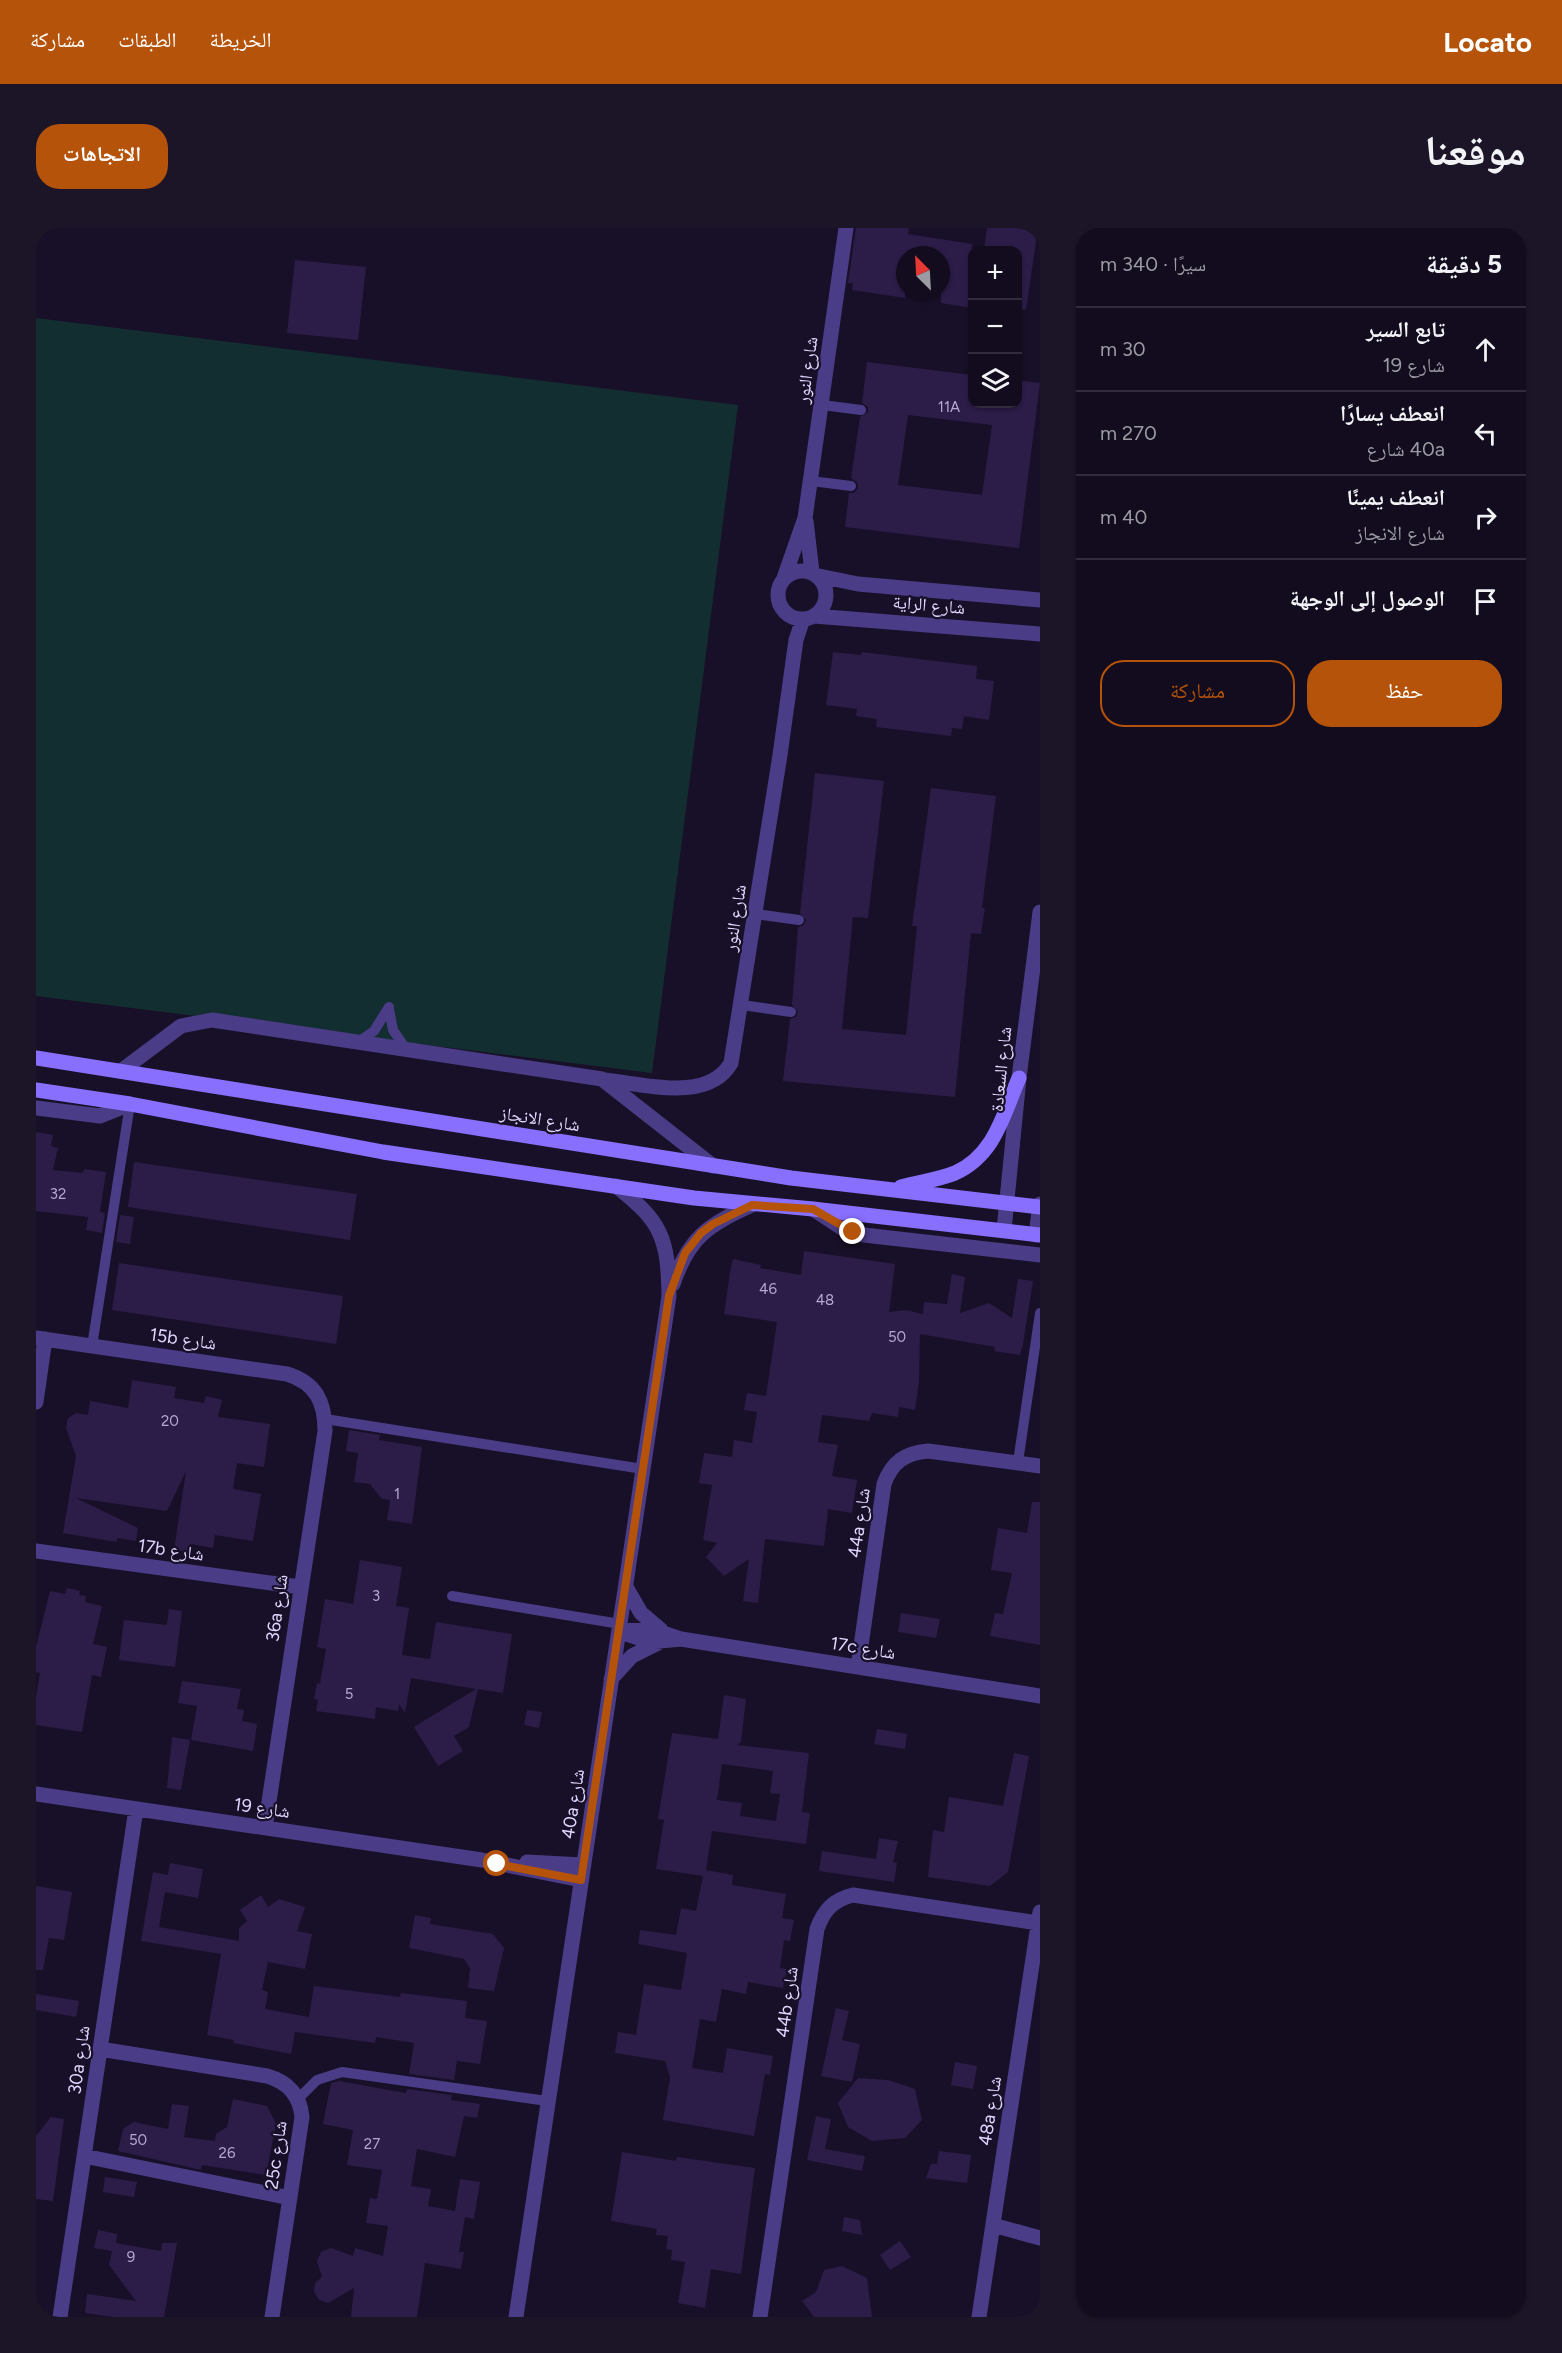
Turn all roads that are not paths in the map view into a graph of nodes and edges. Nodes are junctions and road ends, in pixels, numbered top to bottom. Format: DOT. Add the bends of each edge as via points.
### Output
graph roads {
  1 [pos="846,228"];
  2 [pos="822,405"];
  3 [pos="861,410"];
  4 [pos="811,481"];
  5 [pos="850,486"];
  6 [pos="805,518"];
  7 [pos="815,574"];
  8 [pos="784,578"];
  9 [pos="1040,600"];
  10 [pos="802,617"];
  11 [pos="1040,634"];
  12 [pos="1040,912"];
  13 [pos="756,914"];
  14 [pos="799,920"];
  15 [pos="742,1005"];
  16 [pos="791,1012"];
  17 [pos="358,1042"];
  18 [pos="406,1049"];
  19 [pos="36,1050"];
  20 [pos="36,1058"];
  21 [pos="66,1063"];
  22 [pos="121,1071"];
  23 [pos="1019,1078"];
  24 [pos="602,1079"];
  25 [pos="36,1090"];
  26 [pos="130,1104"];
  27 [pos="36,1108"];
  28 [pos="713,1166"];
  29 [pos="616,1186"];
  30 [pos="892,1190"];
  31 [pos="1006,1204"];
  32 [pos="752,1205"];
  33 [pos="1040,1206"];
  34 [pos="813,1209"];
  35 [pos="1004,1230"];
  36 [pos="1038,1235"];
  37 [pos="1040,1255"];
  38 [pos="669,1296"];
  39 [pos="1040,1313"];
  40 [pos="40,1338"];
  41 [pos="92,1346"];
  42 [pos="318,1395"];
  43 [pos="36,1402"];
  44 [pos="325,1419"];
  45 [pos="1018,1462"];
  46 [pos="1040,1466"];
  47 [pos="643,1469"];
  48 [pos="36,1551"];
  49 [pos="300,1587"];
  50 [pos="626,1587"];
  51 [pos="452,1596"];
  52 [pos="619,1628"];
  53 [pos="662,1637"];
  54 [pos="858,1667"];
  55 [pos="611,1679"];
  56 [pos="1040,1696"];
  57 [pos="36,1794"];
  58 [pos="136,1809"];
  59 [pos="265,1828"];
  60 [pos="582,1872"];
  61 [pos="1039,1917"];
  62 [pos="100,2049"];
  63 [pos="298,2099"];
  64 [pos="547,2101"];
  65 [pos="84,2156"];
  66 [pos="290,2198"];
  67 [pos="993,2226"];
  68 [pos="1040,2238"];
  69 [pos="519,2316"];
  70 [pos="60,2317"];
  71 [pos="272,2317"];
  72 [pos="760,2317"];
  73 [pos="979,2317"];
  1 -- 2 [label="street, شارع النور"];
  2 -- 3 [label="lane"];
  2 -- 4 [label="street, شارع النور"];
  4 -- 5 [label="lane"];
  4 -- 6 [label="street, شارع النور"];
  6 -- 7 [label="street"];
  6 -- 8 [label="street"];
  7 -- 8 [label="street" via="797,570"];
  7 -- 9 [label="street, شارع الراية" via="858,584"];
  7 -- 10 [label="street" via="827,597 824,605"];
  8 -- 10 [label="street" via="780,584 780,606"];
  10 -- 11 [label="street, شارع الراية"];
  10 -- 13 [label="street, شارع النور"];
  12 -- 23 [label="street, شارع السعادة"];
  13 -- 14 [label="lane"];
  13 -- 15 [label="street, شارع النور"];
  15 -- 16 [label="lane"];
  15 -- 24 [label="street, شارع النور" via="734,1056 720,1078 695,1088"];
  17 -- 18 [label="street, شارع النور"];
  17 -- 18 [label="lane" via="374,1031 389,1007 393,1030"];
  17 -- 22 [label="street, شارع النور" via="212,1020 181,1026"];
  18 -- 24 [label="street, شارع النور"];
  19 -- 21 [label="street"];
  20 -- 21 [label="street, شارع الانجاز"];
  21 -- 22 [label="street, شارع الانجاز"];
  22 -- 28 [label="street, شارع الانجاز"];
  23 -- 30 [label="street" via="999,1129 977,1160 953,1173"];
  23 -- 31 [label="street, شارع السعادة"];
  24 -- 28 [label="street"];
  25 -- 26 [label="street"];
  26 -- 27 [label="street" via="100,1116"];
  26 -- 29 [label="street" via="384,1152"];
  26 -- 41 [label="lane"];
  28 -- 30 [label="street, شارع الانجاز"];
  29 -- 32 [label="street"];
  29 -- 38 [label="street, 40a شارع" via="646,1212 660,1233 669,1259"];
  30 -- 31 [label="street, شارع الانجاز"];
  31 -- 33 [label="street, شارع الانجاز"];
  31 -- 35 [label="street, شارع السعادة"];
  32 -- 34 [label="street"];
  32 -- 38 [label="street, 40a شارع" via="701,1233 685,1253"];
  33 -- 36 [label="street"];
  34 -- 35 [label="street"];
  34 -- 37 [label="street" via="842,1228 864,1235"];
  35 -- 36 [label="street"];
  38 -- 47 [label="street, 40a شارع"];
  39 -- 45 [label="lane"];
  40 -- 41 [label="street, 15b شارع"];
  40 -- 43 [label="street"];
  41 -- 42 [label="street, 15b شارع" via="287,1374 300,1378"];
  42 -- 44 [label="street, 36a شارع"];
  44 -- 47 [label="lane"];
  44 -- 49 [label="street, 36a شارع"];
  45 -- 46 [label="street, 44a شارع"];
  45 -- 54 [label="street, 44a شارع" via="928,1451 913,1452 889,1470"];
  47 -- 50 [label="street, 40a شارع"];
  48 -- 49 [label="street, 17b شارع"];
  49 -- 59 [label="street, 36a شارع"];
  50 -- 52 [label="street, 40a شارع"];
  50 -- 53 [label="street, 17c شارع"];
  51 -- 52 [label="lane"];
  52 -- 53 [label="street, 17c شارع" via="641,1628"];
  52 -- 55 [label="street, 40a شارع"];
  53 -- 54 [label="street, 17c شارع"];
  53 -- 55 [label="street" via="632,1656"];
  54 -- 56 [label="street, 17c شارع"];
  55 -- 60 [label="street, 40a شارع"];
  57 -- 58 [label="street, شارع 19"];
  58 -- 59 [label="street, شارع 19"];
  58 -- 62 [label="street, 30a شارع"];
  59 -- 60 [label="street, شارع 19"];
  60 -- 64 [label="street, 40a شارع"];
  61 -- 67 [label="street, 48a شارع"];
  61 -- 72 [label="street, 44b شارع" via="860,1896 840,1898 828,1907 818,1929"];
  62 -- 63 [label="street, 25c شارع" via="267,2076 291,2088"];
  62 -- 65 [label="street, 30a شارع"];
  63 -- 64 [label="lane" via="316,2080 342,2072"];
  63 -- 66 [label="street, 25c شارع" via="302,2117"];
  64 -- 69 [label="street, 40a شارع"];
  65 -- 66 [label="street"];
  65 -- 70 [label="street, 30a شارع"];
  66 -- 71 [label="street, 25c شارع"];
  67 -- 68 [label="street"];
  67 -- 73 [label="street, 48a شارع"];
}
